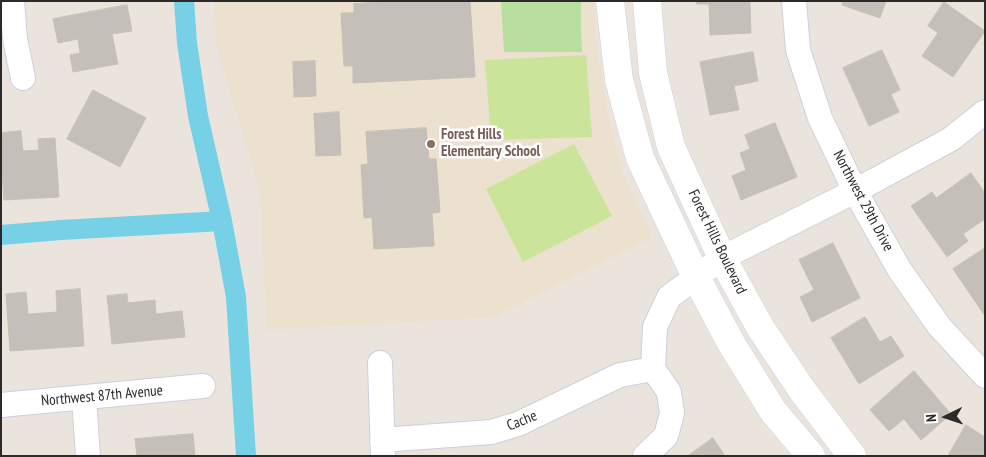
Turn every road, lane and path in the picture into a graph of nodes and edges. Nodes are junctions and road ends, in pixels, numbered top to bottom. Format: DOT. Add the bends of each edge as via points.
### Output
graph roads {
  1 [pos="12,1"];
  2 [pos="610,1"];
  3 [pos="646,1"];
  4 [pos="794,1"];
  5 [pos="23,78"];
  6 [pos="985,112"];
  7 [pos="855,191"];
  8 [pos="722,258"];
  9 [pos="696,277"];
  10 [pos="380,363"];
  11 [pos="653,369"];
  12 [pos="985,376"];
  13 [pos="203,386"];
  14 [pos="84,398"];
  15 [pos="1,405"];
  16 [pos="383,448"];
  17 [pos="88,456"];
  18 [pos="645,456"];
  19 [pos="811,456"];
  20 [pos="852,456"];
  1 -- 5 [label="street"];
  2 -- 9 [label="street" via="619,80 640,158"];
  3 -- 8 [label="street, Forest Hills Boulevard" via="653,73 670,146"];
  4 -- 7 [label="street, Northwest 29th Drive" via="798,50 820,118"];
  6 -- 7 [label="street" via="951,139"];
  7 -- 8 [label="street"];
  7 -- 12 [label="street, Northwest 29th Drive" via="922,302"];
  8 -- 9 [label="street"];
  8 -- 20 [label="street, Forest Hills Boulevard" via="760,327"];
  9 -- 11 [label="street" via="669,297 655,327"];
  9 -- 19 [label="street" via="731,343 773,411"];
  10 -- 16 [label="street, Cache"];
  11 -- 16 [label="street, Cache" via="620,374 518,424 491,432"];
  11 -- 18 [label="street" via="669,392 672,413 666,436"];
  13 -- 14 [label="street, Northwest 87th Avenue"];
  14 -- 15 [label="street, Northwest 87th Avenue"];
  14 -- 17 [label="street"];
}
